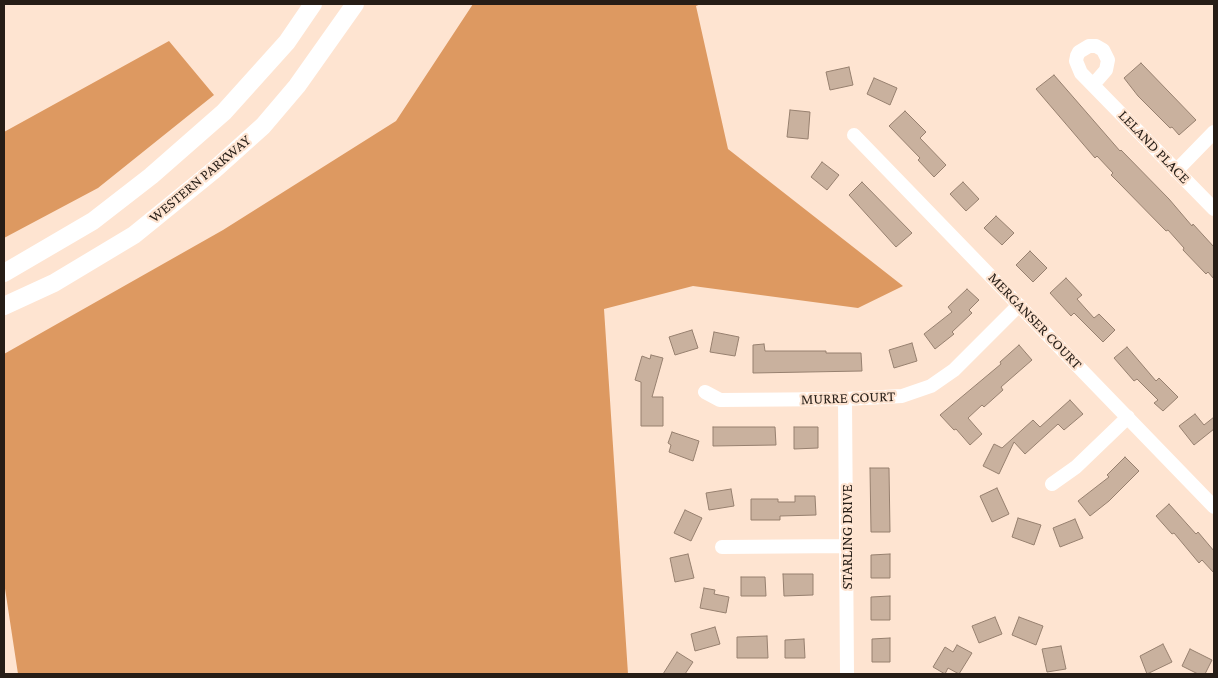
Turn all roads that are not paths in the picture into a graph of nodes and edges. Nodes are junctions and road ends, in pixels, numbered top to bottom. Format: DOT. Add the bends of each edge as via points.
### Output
graph roads {
  1 [pos="313,4"];
  2 [pos="355,4"];
  3 [pos="1093,85"];
  4 [pos="1214,132"];
  5 [pos="854,135"];
  6 [pos="1176,171"];
  7 [pos="1214,209"];
  8 [pos="4,274"];
  9 [pos="1019,305"];
  10 [pos="4,306"];
  11 [pos="705,392"];
  12 [pos="845,399"];
  13 [pos="1128,417"];
  14 [pos="1052,484"];
  15 [pos="1214,507"];
  16 [pos="847,546"];
  17 [pos="722,547"];
  18 [pos="847,674"];
  1 -- 8 [label="main road" via="287,42 217,119 93,221"];
  2 -- 10 [label="main road, WESTERN PARKWAY" via="297,86 263,126 214,170 134,235 54,283"];
  3 -- 6 [label="street, LELAND PLACE"];
  4 -- 6 [label="street"];
  5 -- 9 [label="street, MERGANSER COURT"];
  6 -- 7 [label="street, LELAND PLACE"];
  9 -- 12 [label="street, MURRE COURT" via="954,370 931,386 902,396"];
  9 -- 13 [label="street, MERGANSER COURT"];
  11 -- 12 [label="street, MURRE COURT" via="720,400"];
  12 -- 16 [label="street, STARLING DRIVE"];
  13 -- 14 [label="street" via="1076,467"];
  13 -- 15 [label="street, MERGANSER COURT"];
  16 -- 17 [label="street"];
  16 -- 18 [label="street, STARLING DRIVE"];
}
